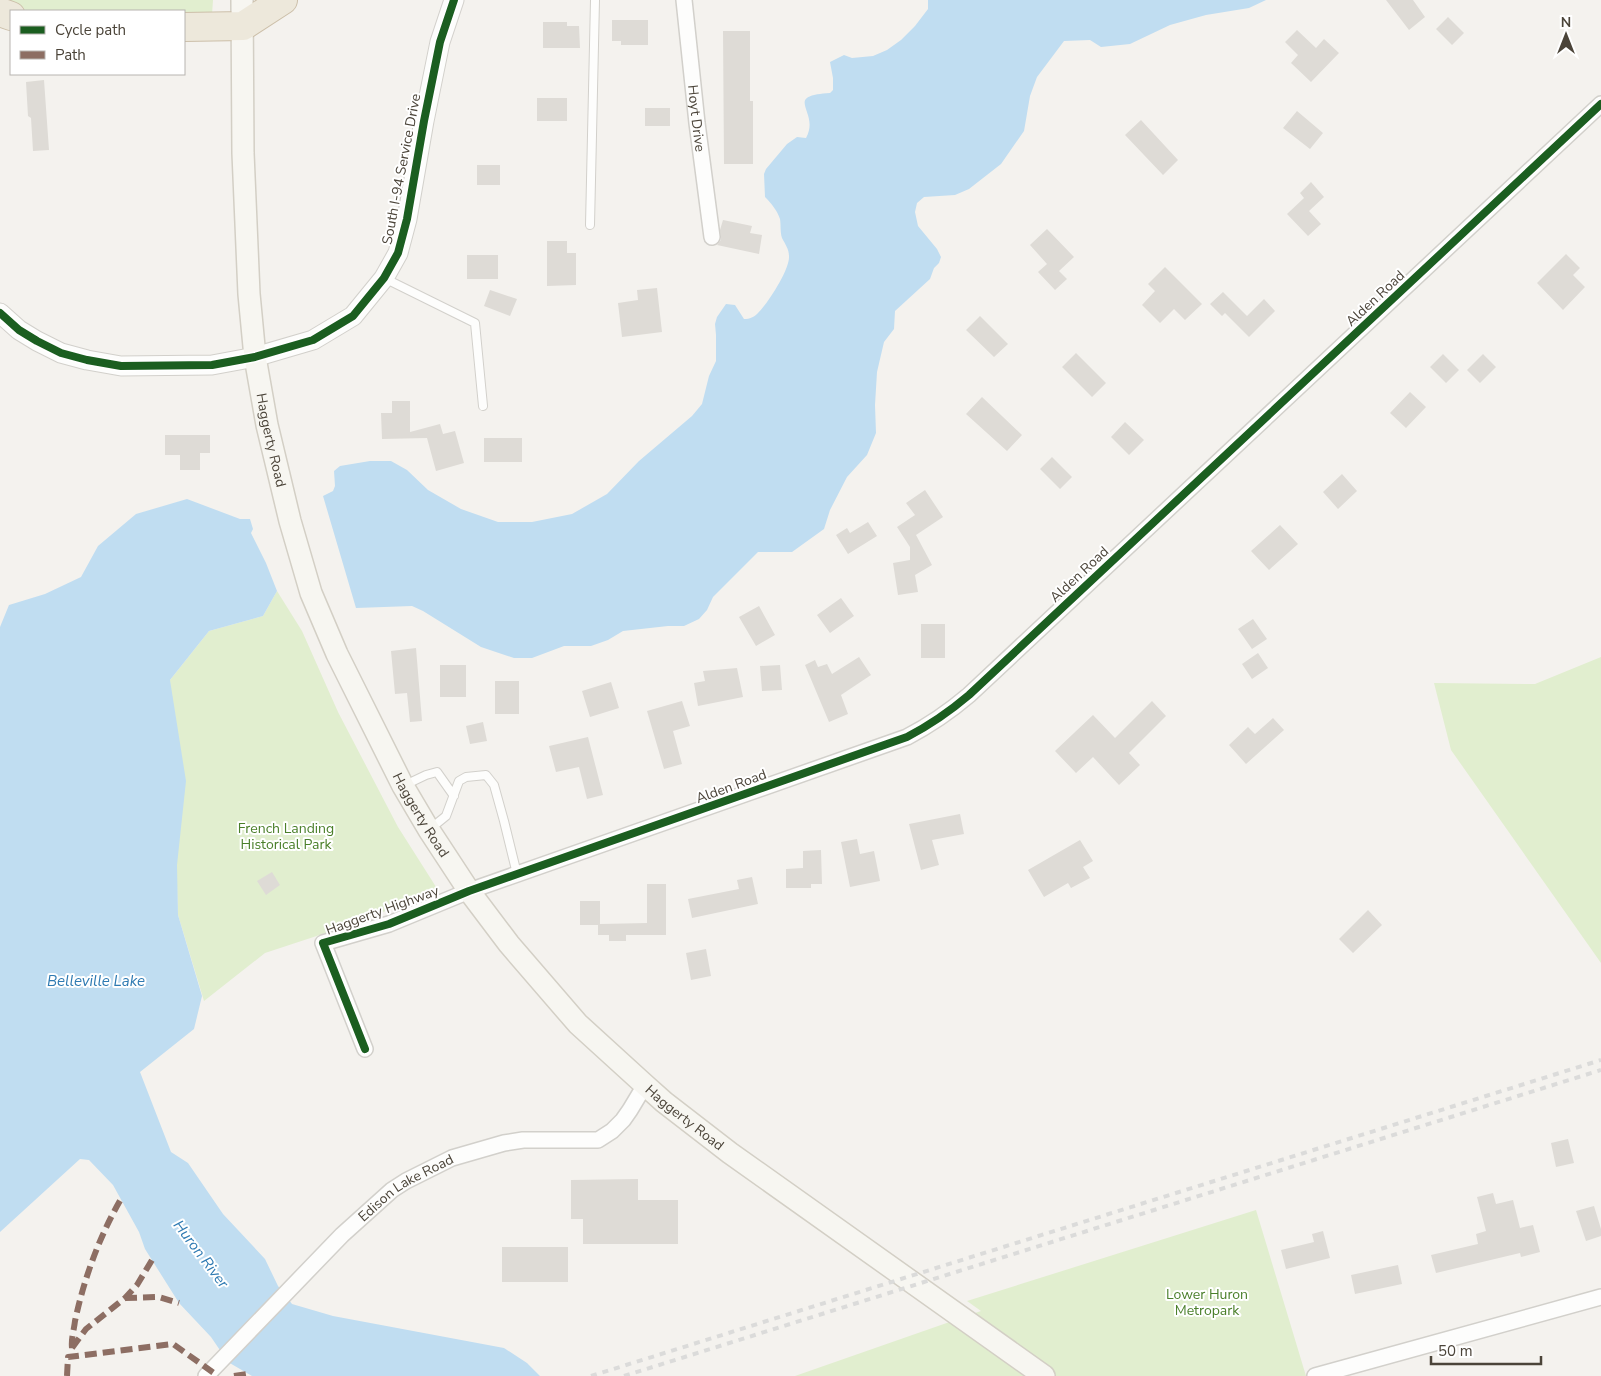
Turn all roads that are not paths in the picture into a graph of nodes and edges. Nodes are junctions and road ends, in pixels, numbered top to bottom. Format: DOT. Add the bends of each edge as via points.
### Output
graph roads {
  1 [pos="283,0"];
  2 [pos="454,0"];
  3 [pos="595,0"];
  4 [pos="684,0"];
  5 [pos="242,13"];
  6 [pos="185,27"];
  7 [pos="1601,104"];
  8 [pos="590,225"];
  9 [pos="712,237"];
  10 [pos="384,278"];
  11 [pos="0,313"];
  12 [pos="255,357"];
  13 [pos="483,406"];
  14 [pos="403,786"];
  15 [pos="454,796"];
  16 [pos="429,830"];
  17 [pos="517,874"];
  18 [pos="469,891"];
  19 [pos="365,1049"];
  20 [pos="645,1085"];
  21 [pos="1601,1297"];
  22 [pos="206,1376"];
  23 [pos="1044,1376"];
  24 [pos="1315,1376"];
  1 -- 5 [label="highway"];
  2 -- 10 [label="street, South I-94 Service Drive" via="440,42 407,219 398,253"];
  3 -- 8 [label="lane"];
  4 -- 9 [label="street, Hoyt Drive"];
  5 -- 6 [label="highway"];
  5 -- 12 [label="main road, Haggerty Road" via="246,236"];
  7 -- 17 [label="street, Alden Road" via="950,711 907,737"];
  10 -- 12 [label="street, South I-94 Service Drive" via="353,316 313,340"];
  10 -- 13 [label="lane" via="475,323"];
  11 -- 12 [label="street, South I-94 Service Drive" via="19,330 61,353 121,366 212,365"];
  12 -- 14 [label="main road, Haggerty Road" via="267,425 311,593 337,654"];
  14 -- 15 [label="lane" via="437,772"];
  14 -- 16 [label="main road, Haggerty Road"];
  15 -- 16 [label="lane" via="446,816"];
  15 -- 17 [label="lane" via="459,781 486,775 494,785"];
  16 -- 18 [label="main road, Haggerty Road"];
  17 -- 18 [label="street, Alden Road"];
  18 -- 19 [label="street, Haggerty Highway" via="388,924 323,943"];
  18 -- 20 [label="main road, Haggerty Road" via="509,944 578,1024"];
  20 -- 22 [label="street, Edison Lake Road" via="623,1120 598,1140 522,1140 489,1147 452,1158 392,1190 342,1236"];
  20 -- 23 [label="main road, Haggerty Road" via="730,1153"];
  21 -- 24 [label="street"];
}
